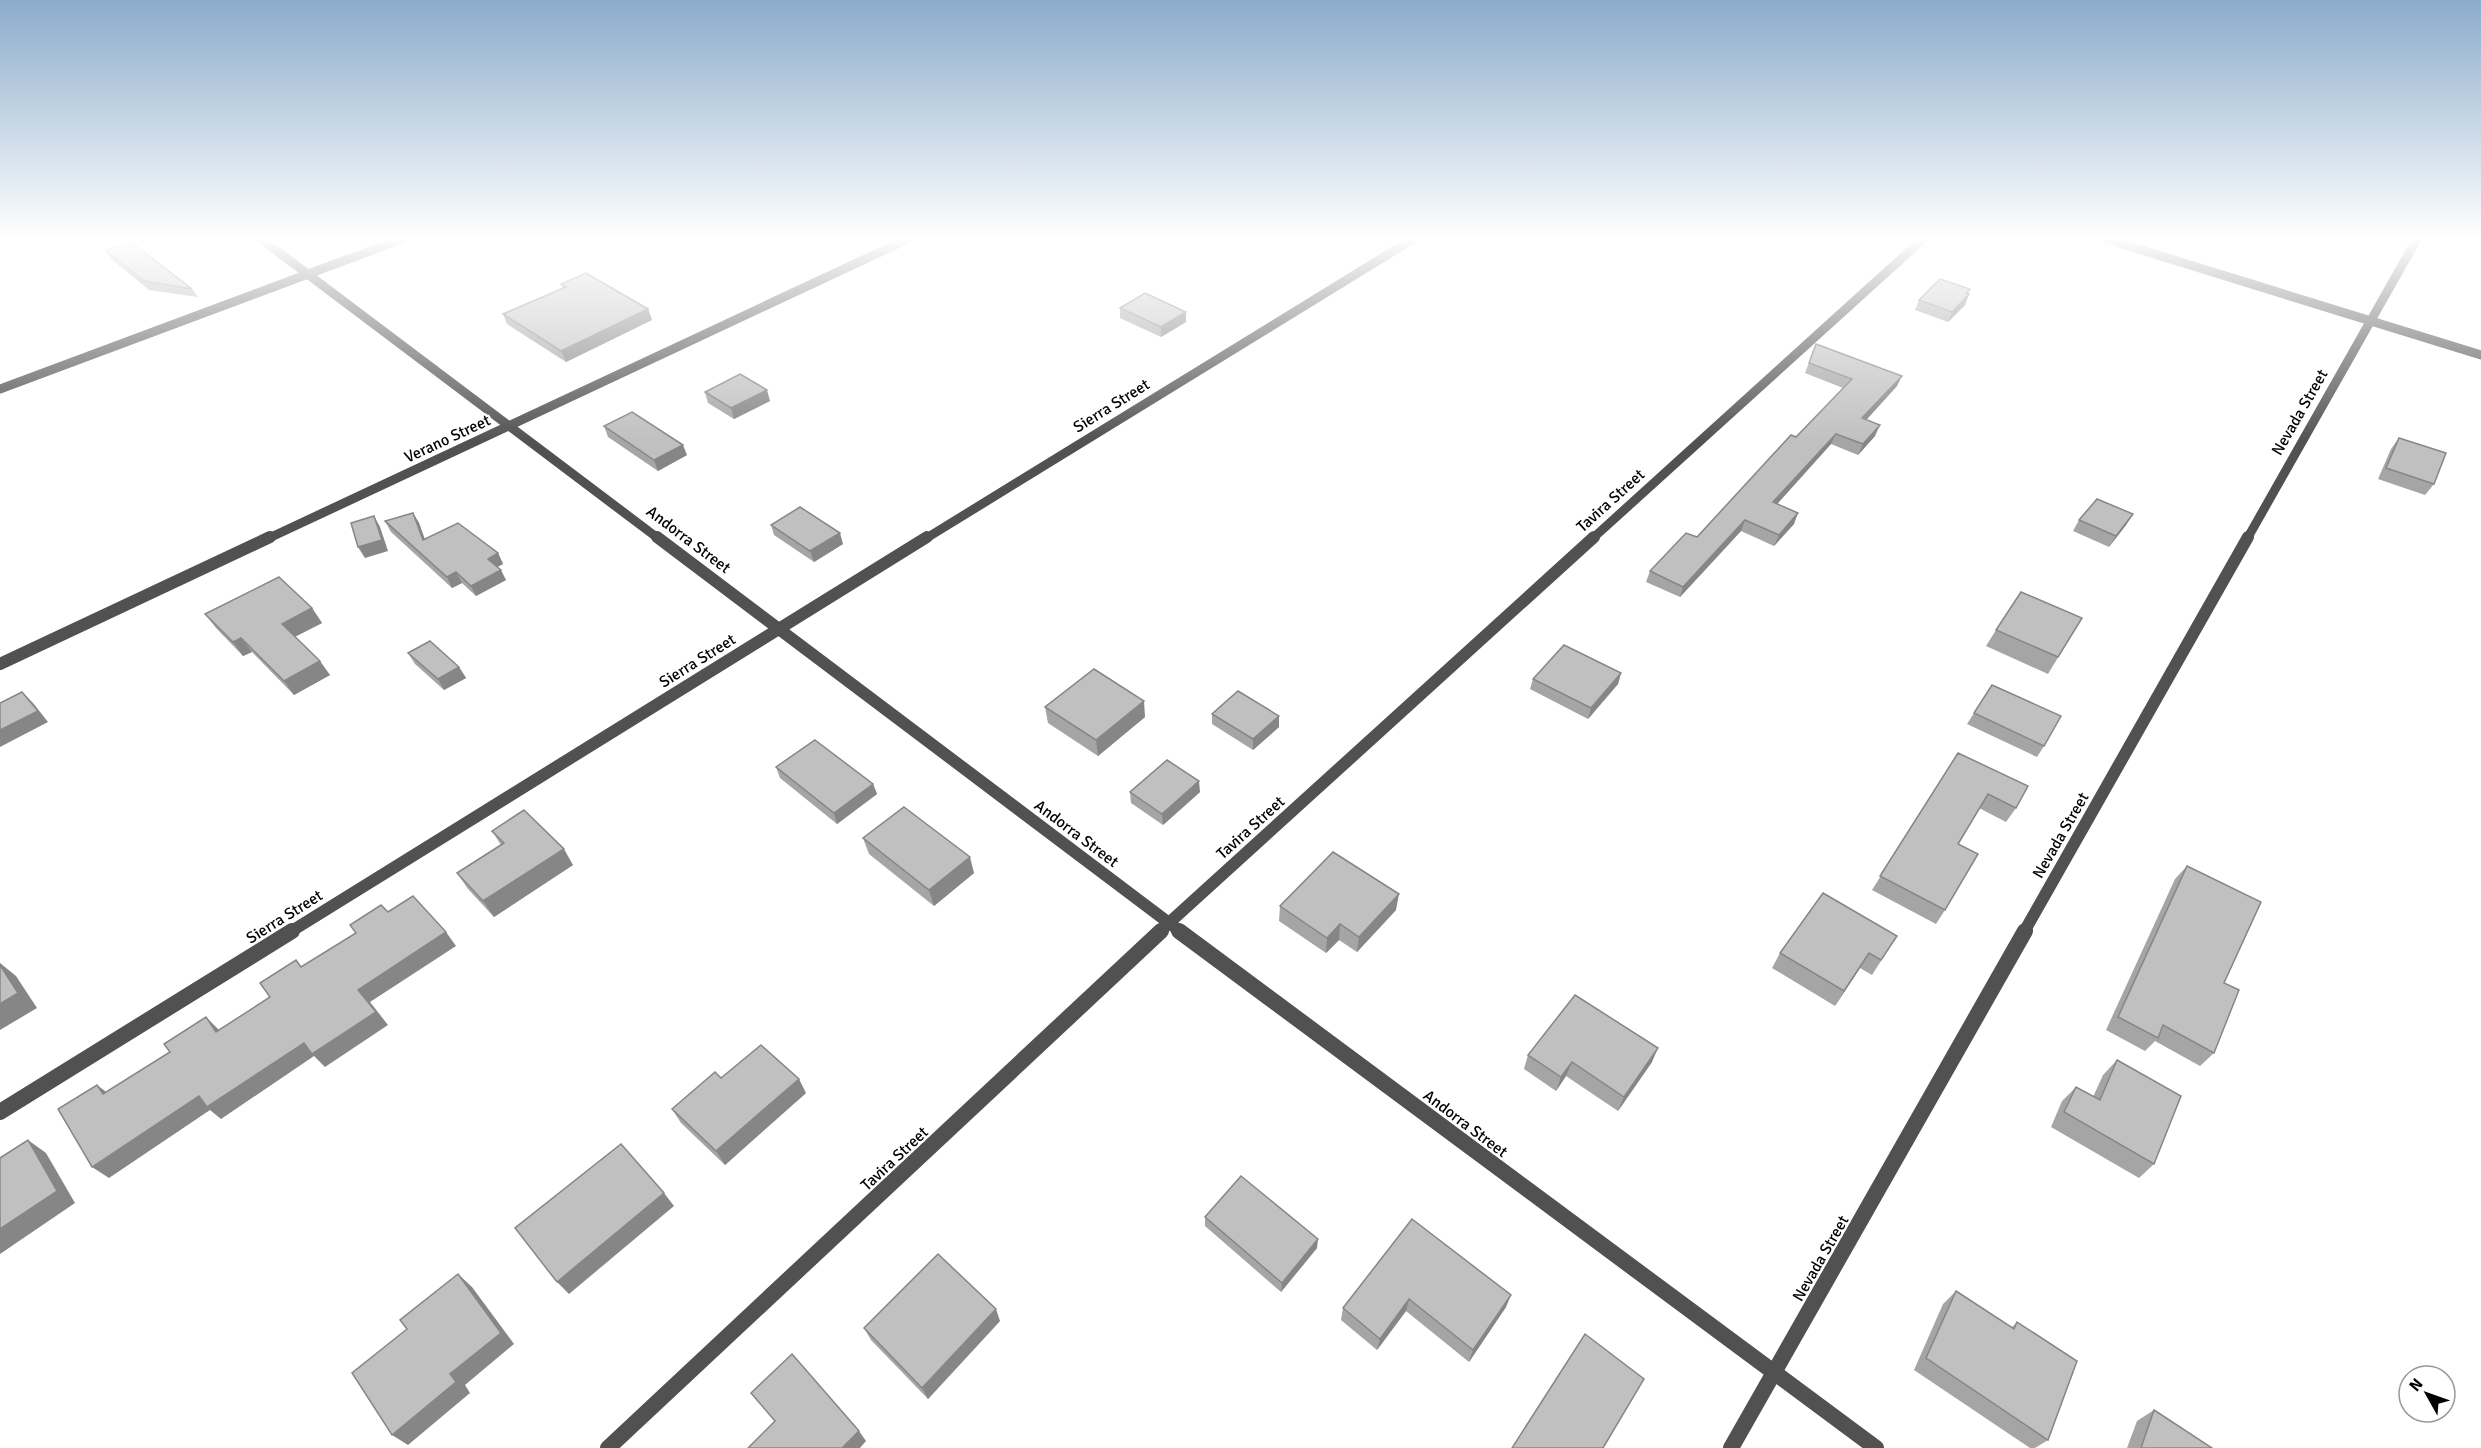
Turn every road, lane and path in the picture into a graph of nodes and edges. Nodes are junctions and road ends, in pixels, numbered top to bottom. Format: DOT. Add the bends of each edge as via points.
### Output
graph roads {
  1 [pos="221,307"];
  2 [pos="352,307"];
  3 [pos="763,307"];
  4 [pos="1303,307"];
  5 [pos="1849,307"];
  6 [pos="2324,307"];
  7 [pos="2378,307"];
  8 [pos="2370,321"];
  9 [pos="2481,355"];
  10 [pos="0,389"];
  11 [pos="510,425"];
  12 [pos="780,628"];
  13 [pos="0,664"];
  14 [pos="1169,923"];
  15 [pos="0,1112"];
  16 [pos="1774,1372"];
  17 [pos="608,1448"];
  18 [pos="1731,1448"];
  19 [pos="1876,1448"];
  1 -- 10 [label="street"];
  2 -- 11 [label="street, Andorra Street"];
  3 -- 11 [label="street, Verano Street"];
  4 -- 12 [label="street, Sierra Street"];
  5 -- 14 [label="street, Tavira Street"];
  6 -- 8 [label="street"];
  7 -- 8 [label="street, Nevada Street"];
  8 -- 9 [label="street"];
  8 -- 16 [label="street, Nevada Street"];
  11 -- 12 [label="street, Andorra Street"];
  11 -- 13 [label="street, Verano Street"];
  12 -- 14 [label="street, Andorra Street"];
  12 -- 15 [label="street, Sierra Street"];
  14 -- 16 [label="street, Andorra Street"];
  14 -- 17 [label="street, Tavira Street"];
  16 -- 18 [label="street, Nevada Street"];
  16 -- 19 [label="street, Andorra Street"];
}
